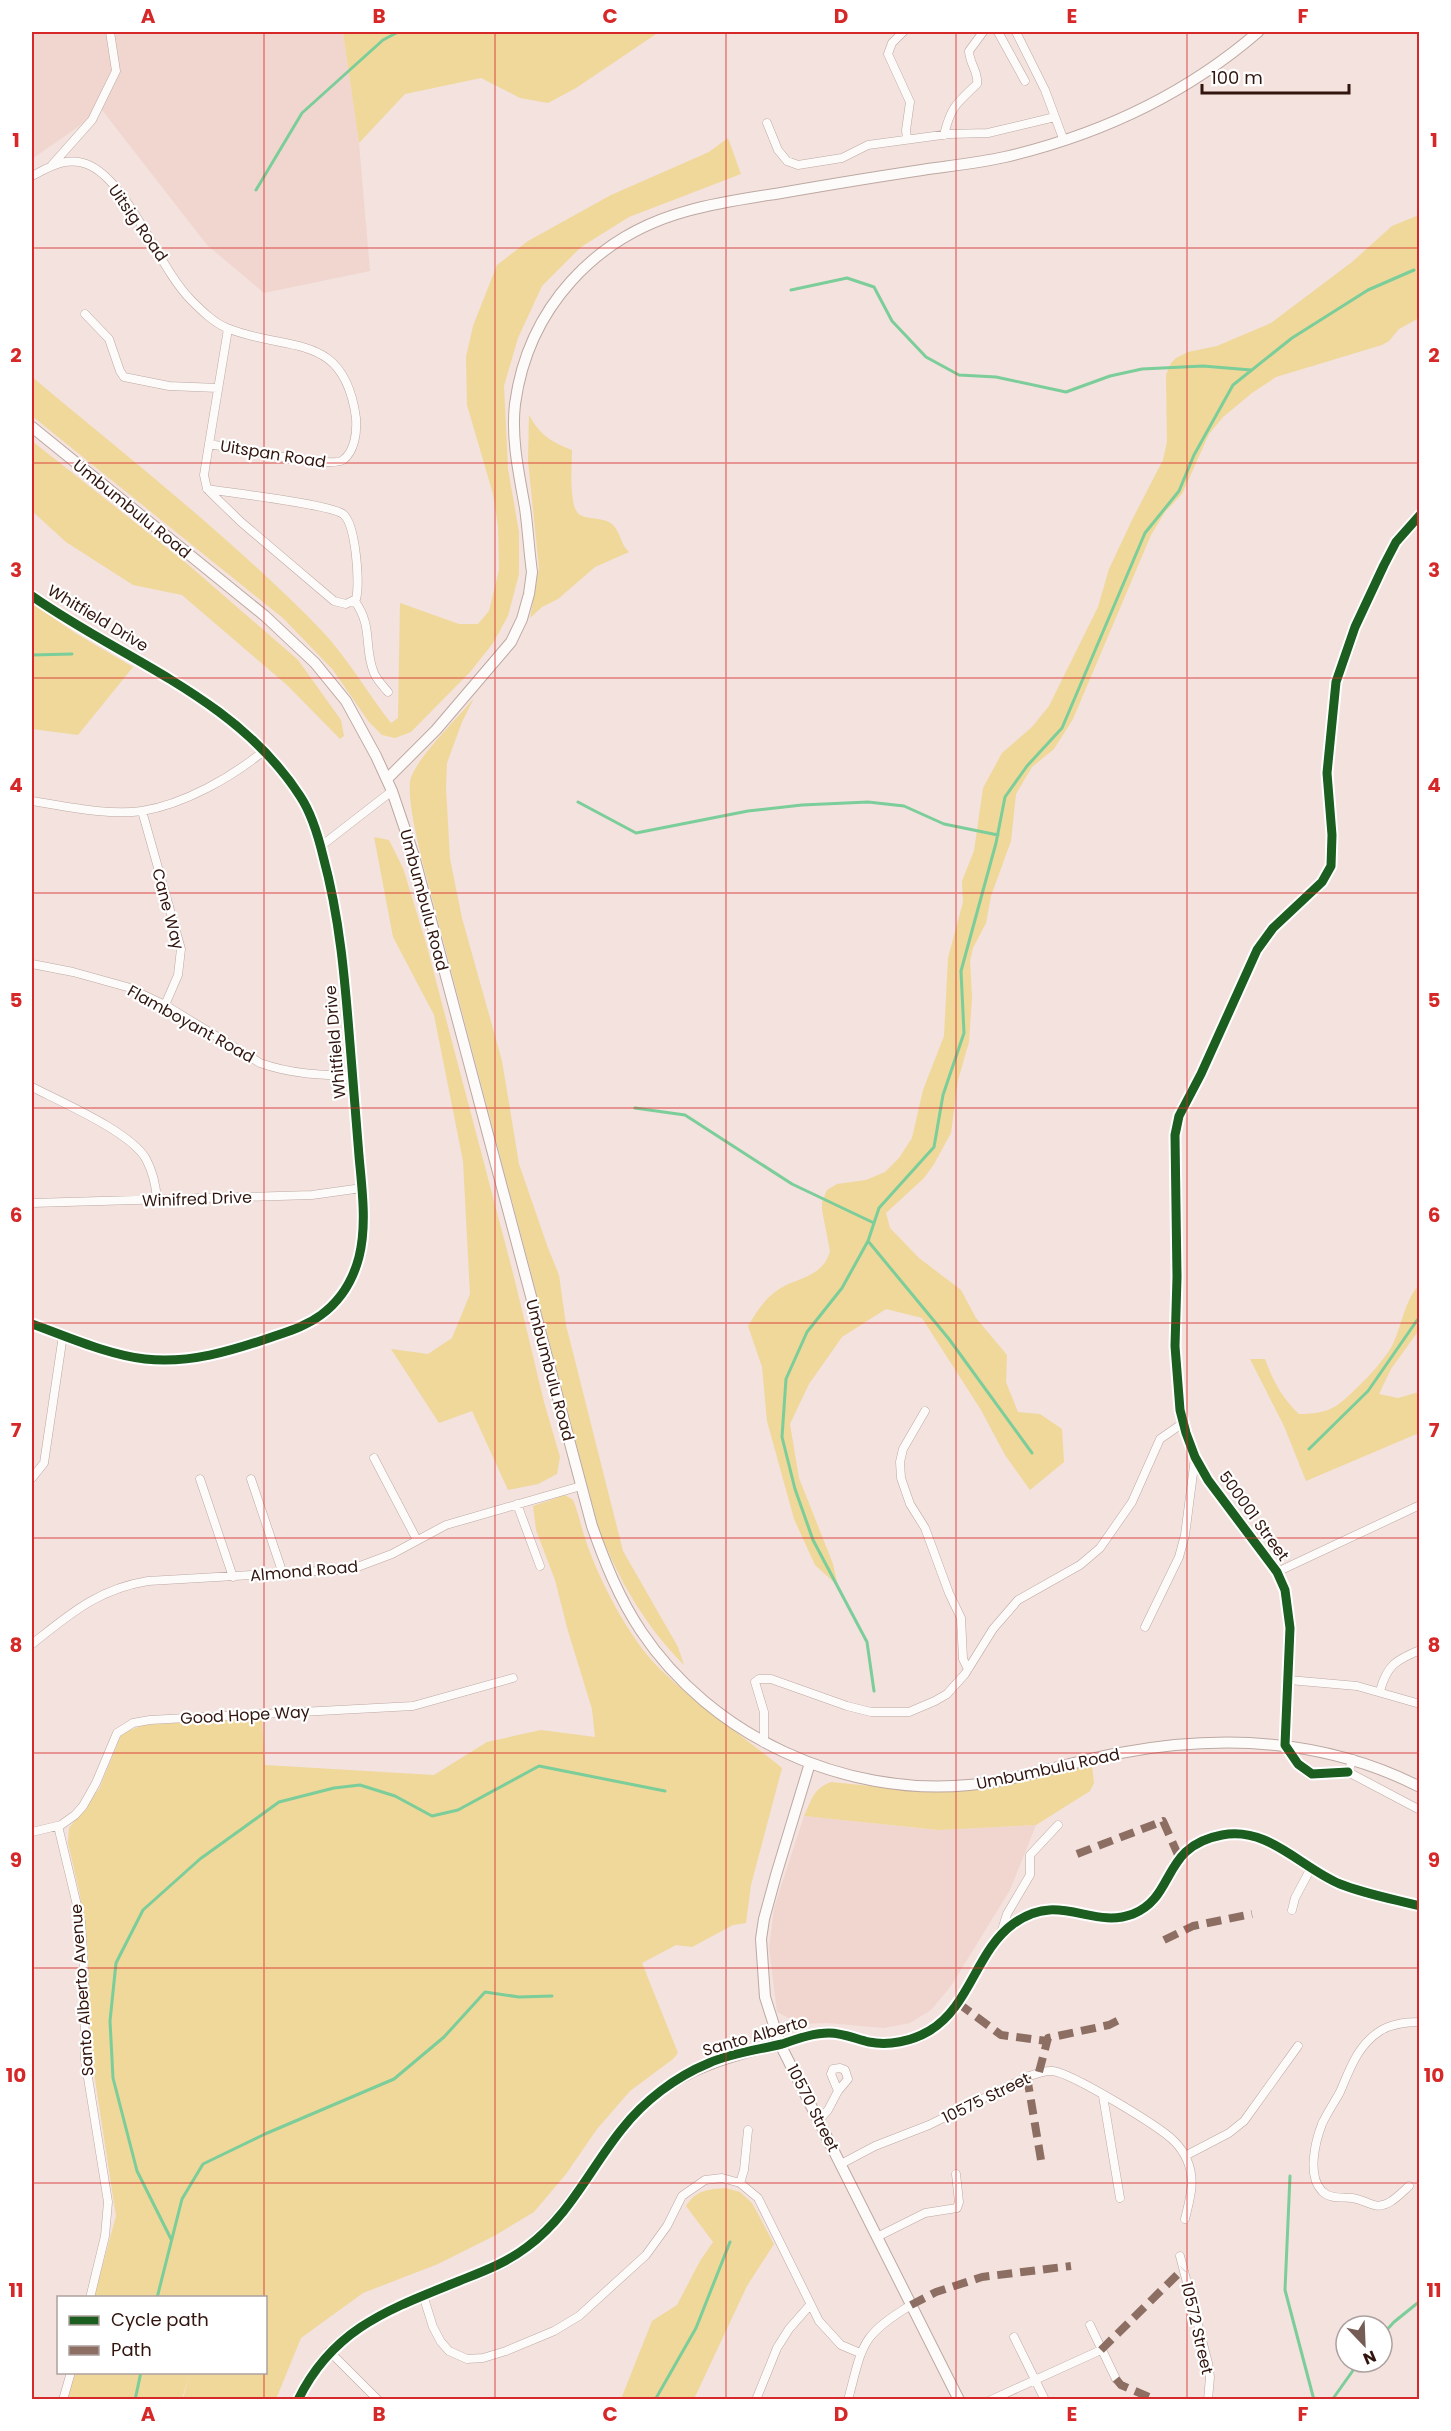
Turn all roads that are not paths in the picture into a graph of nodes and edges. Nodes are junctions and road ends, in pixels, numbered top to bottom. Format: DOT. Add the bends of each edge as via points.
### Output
graph roads {
  1 [pos="110,32"];
  2 [pos="903,32"];
  3 [pos="983,32"];
  4 [pos="998,32"];
  5 [pos="1016,32"];
  6 [pos="1258,32"];
  7 [pos="1025,81"];
  8 [pos="1055,117"];
  9 [pos="767,123"];
  10 [pos="944,135"];
  11 [pos="907,139"];
  12 [pos="1064,141"];
  13 [pos="52,165"];
  14 [pos="32,176"];
  15 [pos="197,306"];
  16 [pos="85,314"];
  17 [pos="228,328"];
  18 [pos="218,388"];
  19 [pos="32,427"];
  20 [pos="209,444"];
  21 [pos="207,489"];
  22 [pos="1419,515"];
  23 [pos="32,596"];
  24 [pos="354,600"];
  25 [pos="388,692"];
  26 [pos="265,750"];
  27 [pos="387,779"];
  28 [pos="392,791"];
  29 [pos="32,801"];
  30 [pos="141,811"];
  31 [pos="321,846"];
  32 [pos="32,964"];
  33 [pos="165,1005"];
  34 [pos="352,1076"];
  35 [pos="32,1087"];
  36 [pos="362,1188"];
  37 [pos="157,1200"];
  38 [pos="32,1203"];
  39 [pos="32,1324"];
  40 [pos="63,1335"];
  41 [pos="925,1410"];
  42 [pos="1183,1423"];
  43 [pos="1195,1457"];
  44 [pos="374,1458"];
  45 [pos="32,1478"];
  46 [pos="200,1479"];
  47 [pos="251,1479"];
  48 [pos="581,1486"];
  49 [pos="517,1504"];
  50 [pos="1419,1505"];
  51 [pos="417,1540"];
  52 [pos="540,1566"];
  53 [pos="1277,1572"];
  54 [pos="282,1574"];
  55 [pos="232,1577"];
  56 [pos="1145,1627"];
  57 [pos="32,1644"];
  58 [pos="1419,1650"];
  59 [pos="968,1669"];
  60 [pos="513,1678"];
  61 [pos="1289,1680"];
  62 [pos="1380,1691"];
  63 [pos="1419,1704"];
  64 [pos="764,1743"];
  65 [pos="1285,1745"];
  66 [pos="1353,1759"];
  67 [pos="810,1763"];
  68 [pos="1348,1772"];
  69 [pos="1419,1787"];
  70 [pos="1419,1810"];
  71 [pos="1058,1825"];
  72 [pos="58,1826"];
  73 [pos="32,1832"];
  74 [pos="1311,1868"];
  75 [pos="1419,1906"];
  76 [pos="1292,1910"];
  77 [pos="1001,1935"];
  78 [pos="1419,2022"];
  79 [pos="780,2044"];
  80 [pos="1298,2046"];
  81 [pos="838,2091"];
  82 [pos="1103,2096"];
  83 [pos="819,2120"];
  84 [pos="748,2130"];
  85 [pos="1185,2156"];
  86 [pos="841,2164"];
  87 [pos="956,2174"];
  88 [pos="740,2183"];
  89 [pos="1409,2187"];
  90 [pos="1120,2198"];
  91 [pos="1185,2219"];
  92 [pos="877,2237"];
  93 [pos="1180,2256"];
  94 [pos="423,2295"];
  95 [pos="90,2296"];
  96 [pos="810,2305"];
  97 [pos="911,2305"];
  98 [pos="1090,2325"];
  99 [pos="1014,2337"];
  100 [pos="1101,2350"];
  101 [pos="329,2351"];
  102 [pos="860,2353"];
  103 [pos="71,2374"];
  104 [pos="1035,2379"];
  105 [pos="1116,2379"];
  106 [pos="63,2400"];
  107 [pos="298,2400"];
  108 [pos="378,2400"];
  109 [pos="756,2400"];
  110 [pos="848,2400"];
  111 [pos="958,2400"];
  112 [pos="991,2400"];
  113 [pos="1045,2400"];
  114 [pos="1208,2400"];
  1 -- 13 [label="street" via="116,71 92,120"];
  2 -- 11 [label="street" via="888,54 910,102"];
  3 -- 10 [label="street" via="969,51 977,84 949,114"];
  4 -- 7 [label="street"];
  5 -- 8 [label="street"];
  6 -- 12 [label="main road" via="1165,99"];
  8 -- 10 [label="street" via="988,134"];
  8 -- 12 [label="street"];
  9 -- 11 [label="street" via="778,150 787,161 798,165 842,158 868,145"];
  10 -- 11 [label="street"];
  12 -- 27 [label="main road" via="1002,157 687,211 640,228 612,244 572,278 549,309 529,348 515,403 513,428 531,572 522,619 500,657"];
  13 -- 14 [label="street, Uitsig Road"];
  13 -- 15 [label="street, Uitsig Road" via="81,162 102,174"];
  15 -- 17 [label="street, Uitspan Road"];
  16 -- 18 [label="street" via="109,339 124,376 180,387"];
  17 -- 18 [label="street"];
  17 -- 20 [label="street, Uitspan Road" via="309,348 324,356 345,382 357,432 345,459 336,463"];
  18 -- 20 [label="street"];
  19 -- 27 [label="main road, Umbumbulu Road" via="288,636 346,701"];
  20 -- 21 [label="street, Uitspan Road" via="204,475"];
  21 -- 24 [label="street" via="334,601 346,604"];
  21 -- 24 [label="street" via="342,514 349,521 353,536 357,594"];
  22 -- 42 [label="street, 500001 Street" via="1396,542 1384,565 1355,627 1336,682 1327,773 1331,867 1322,882 1262,943 1177,1122 1174,1326"];
  23 -- 26 [label="street, Whitfield Drive" via="201,698"];
  24 -- 25 [label="street" via="365,617 374,673"];
  26 -- 30 [label="street" via="223,779 188,796"];
  26 -- 31 [label="street, Whitfield Drive" via="303,799"];
  27 -- 28 [label="main road, Umbumbulu Road"];
  28 -- 31 [label="street"];
  28 -- 48 [label="main road, Umbumbulu Road" via="414,856"];
  29 -- 30 [label="street"];
  30 -- 33 [label="street, Cane Way" via="180,949 178,975"];
  31 -- 34 [label="street, Whitfield Drive" via="340,939"];
  32 -- 33 [label="street, Flamboyant Road" via="117,983"];
  33 -- 34 [label="street, Flamboyant Road" via="260,1063 303,1074"];
  34 -- 36 [label="street, Whitfield Drive"];
  35 -- 37 [label="street" via="122,1135 138,1148 156,1184"];
  36 -- 37 [label="street, Winifred Drive" via="312,1195"];
  36 -- 40 [label="street, Whitfield Drive" via="362,1236 352,1277 323,1314 298,1328 232,1350 171,1361 141,1359"];
  37 -- 38 [label="street, Winifred Drive"];
  39 -- 40 [label="street, Whitfield Drive"];
  40 -- 45 [label="street" via="44,1463"];
  41 -- 59 [label="street" via="903,1449 901,1478 961,1618 963,1659"];
  42 -- 43 [label="street, 500001 Street"];
  42 -- 59 [label="street" via="1160,1439 1132,1502 1100,1548 1080,1565 1018,1600 993,1629"];
  43 -- 53 [label="street, 500001 Street"];
  43 -- 56 [label="street" via="1179,1557"];
  44 -- 51 [label="street"];
  46 -- 55 [label="street"];
  47 -- 54 [label="street"];
  48 -- 49 [label="street, Almond Road"];
  48 -- 64 [label="main road, Umbumbulu Road" via="614,1584 640,1630 682,1680 742,1730"];
  49 -- 51 [label="street, Almond Road" via="453,1522"];
  49 -- 52 [label="street"];
  50 -- 53 [label="street"];
  51 -- 54 [label="street, Almond Road" via="382,1559 352,1569"];
  53 -- 61 [label="street, 500001 Street" via="1285,1590 1290,1628"];
  54 -- 55 [label="street, Almond Road"];
  55 -- 57 [label="street, Almond Road" via="148,1581 110,1590 81,1606"];
  58 -- 62 [label="street" via="1390,1667"];
  59 -- 64 [label="street" via="947,1694 909,1712 894,1713 847,1706 759,1678 755,1682 764,1712"];
  60 -- 72 [label="street, Good Hope Way" via="412,1706 133,1723 117,1733 83,1806"];
  61 -- 62 [label="street"];
  61 -- 65 [label="street, 500001 Street"];
  62 -- 63 [label="street"];
  64 -- 67 [label="main road, Umbumbulu Road"];
  65 -- 66 [label="main road, Umbumbulu Road"];
  65 -- 67 [label="main road, Umbumbulu Road" via="1177,1745 1118,1753 997,1781 938,1787 870,1779"];
  65 -- 68 [label="street" via="1312,1774"];
  66 -- 68 [label="street"];
  66 -- 69 [label="main road, Umbumbulu Road"];
  67 -- 79 [label="main road, 10570 Street" via="761,1939 765,1997"];
  68 -- 70 [label="street"];
  71 -- 77 [label="street" via="1030,1855 1030,1875 1007,1914"];
  72 -- 73 [label="street, Good Hope Way"];
  72 -- 95 [label="street, Santo Alberto Avenue" via="81,1922 85,2059 108,2202 105,2236"];
  74 -- 75 [label="street, Santo Alberto" via="1340,1884"];
  74 -- 76 [label="street"];
  74 -- 77 [label="street, Santo Alberto" via="1259,1837 1223,1834 1202,1840 1187,1850 1173,1865 1156,1898 1141,1910 1120,1918 1063,1909 1043,1911 1015,1922"];
  77 -- 79 [label="street, Santo Alberto" via="958,2003 942,2022 920,2036 894,2043 872,2043 826,2033"];
  78 -- 89 [label="street" via="1380,2031 1354,2057 1322,2124 1314,2172 1317,2185 1330,2196 1377,2206 1387,2204"];
  79 -- 83 [label="main road, 10570 Street"];
  79 -- 94 [label="main road, Santo Alberto" via="709,2063 664,2089 621,2130 568,2208 543,2235 501,2264"];
  80 -- 85 [label="street" via="1244,2121"];
  81 -- 83 [label="street"];
  82 -- 85 [label="street, 10575 Street" via="1167,2135"];
  82 -- 86 [label="street, 10575 Street" via="1066,2075 1039,2072"];
  82 -- 90 [label="street"];
  83 -- 86 [label="main road, 10570 Street"];
  84 -- 88 [label="street"];
  85 -- 91 [label="street" via="1192,2185"];
  86 -- 92 [label="main road, 10570 Street"];
  87 -- 92 [label="street" via="957,2208 925,2213"];
  88 -- 94 [label="street" via="713,2178 690,2188 646,2254 606,2292 568,2324 506,2351 467,2359 449,2351 433,2327"];
  88 -- 96 [label="street" via="758,2198"];
  92 -- 97 [label="main road, 10570 Street"];
  93 -- 114 [label="street, 10572 Street" via="1208,2363"];
  94 -- 101 [label="main road, Santo Alberto" via="376,2316"];
  96 -- 102 [label="street" via="841,2345"];
  96 -- 109 [label="street" via="777,2349"];
  97 -- 102 [label="street" via="876,2328"];
  97 -- 111 [label="main road, 10570 Street"];
  98 -- 100 [label="street"];
  99 -- 104 [label="street"];
  100 -- 104 [label="street"];
  100 -- 105 [label="street"];
  101 -- 107 [label="main road, Santo Alberto"];
  101 -- 108 [label="street"];
  102 -- 110 [label="street"];
  103 -- 106 [label="street"];
  104 -- 112 [label="street"];
  104 -- 113 [label="street"];
}
